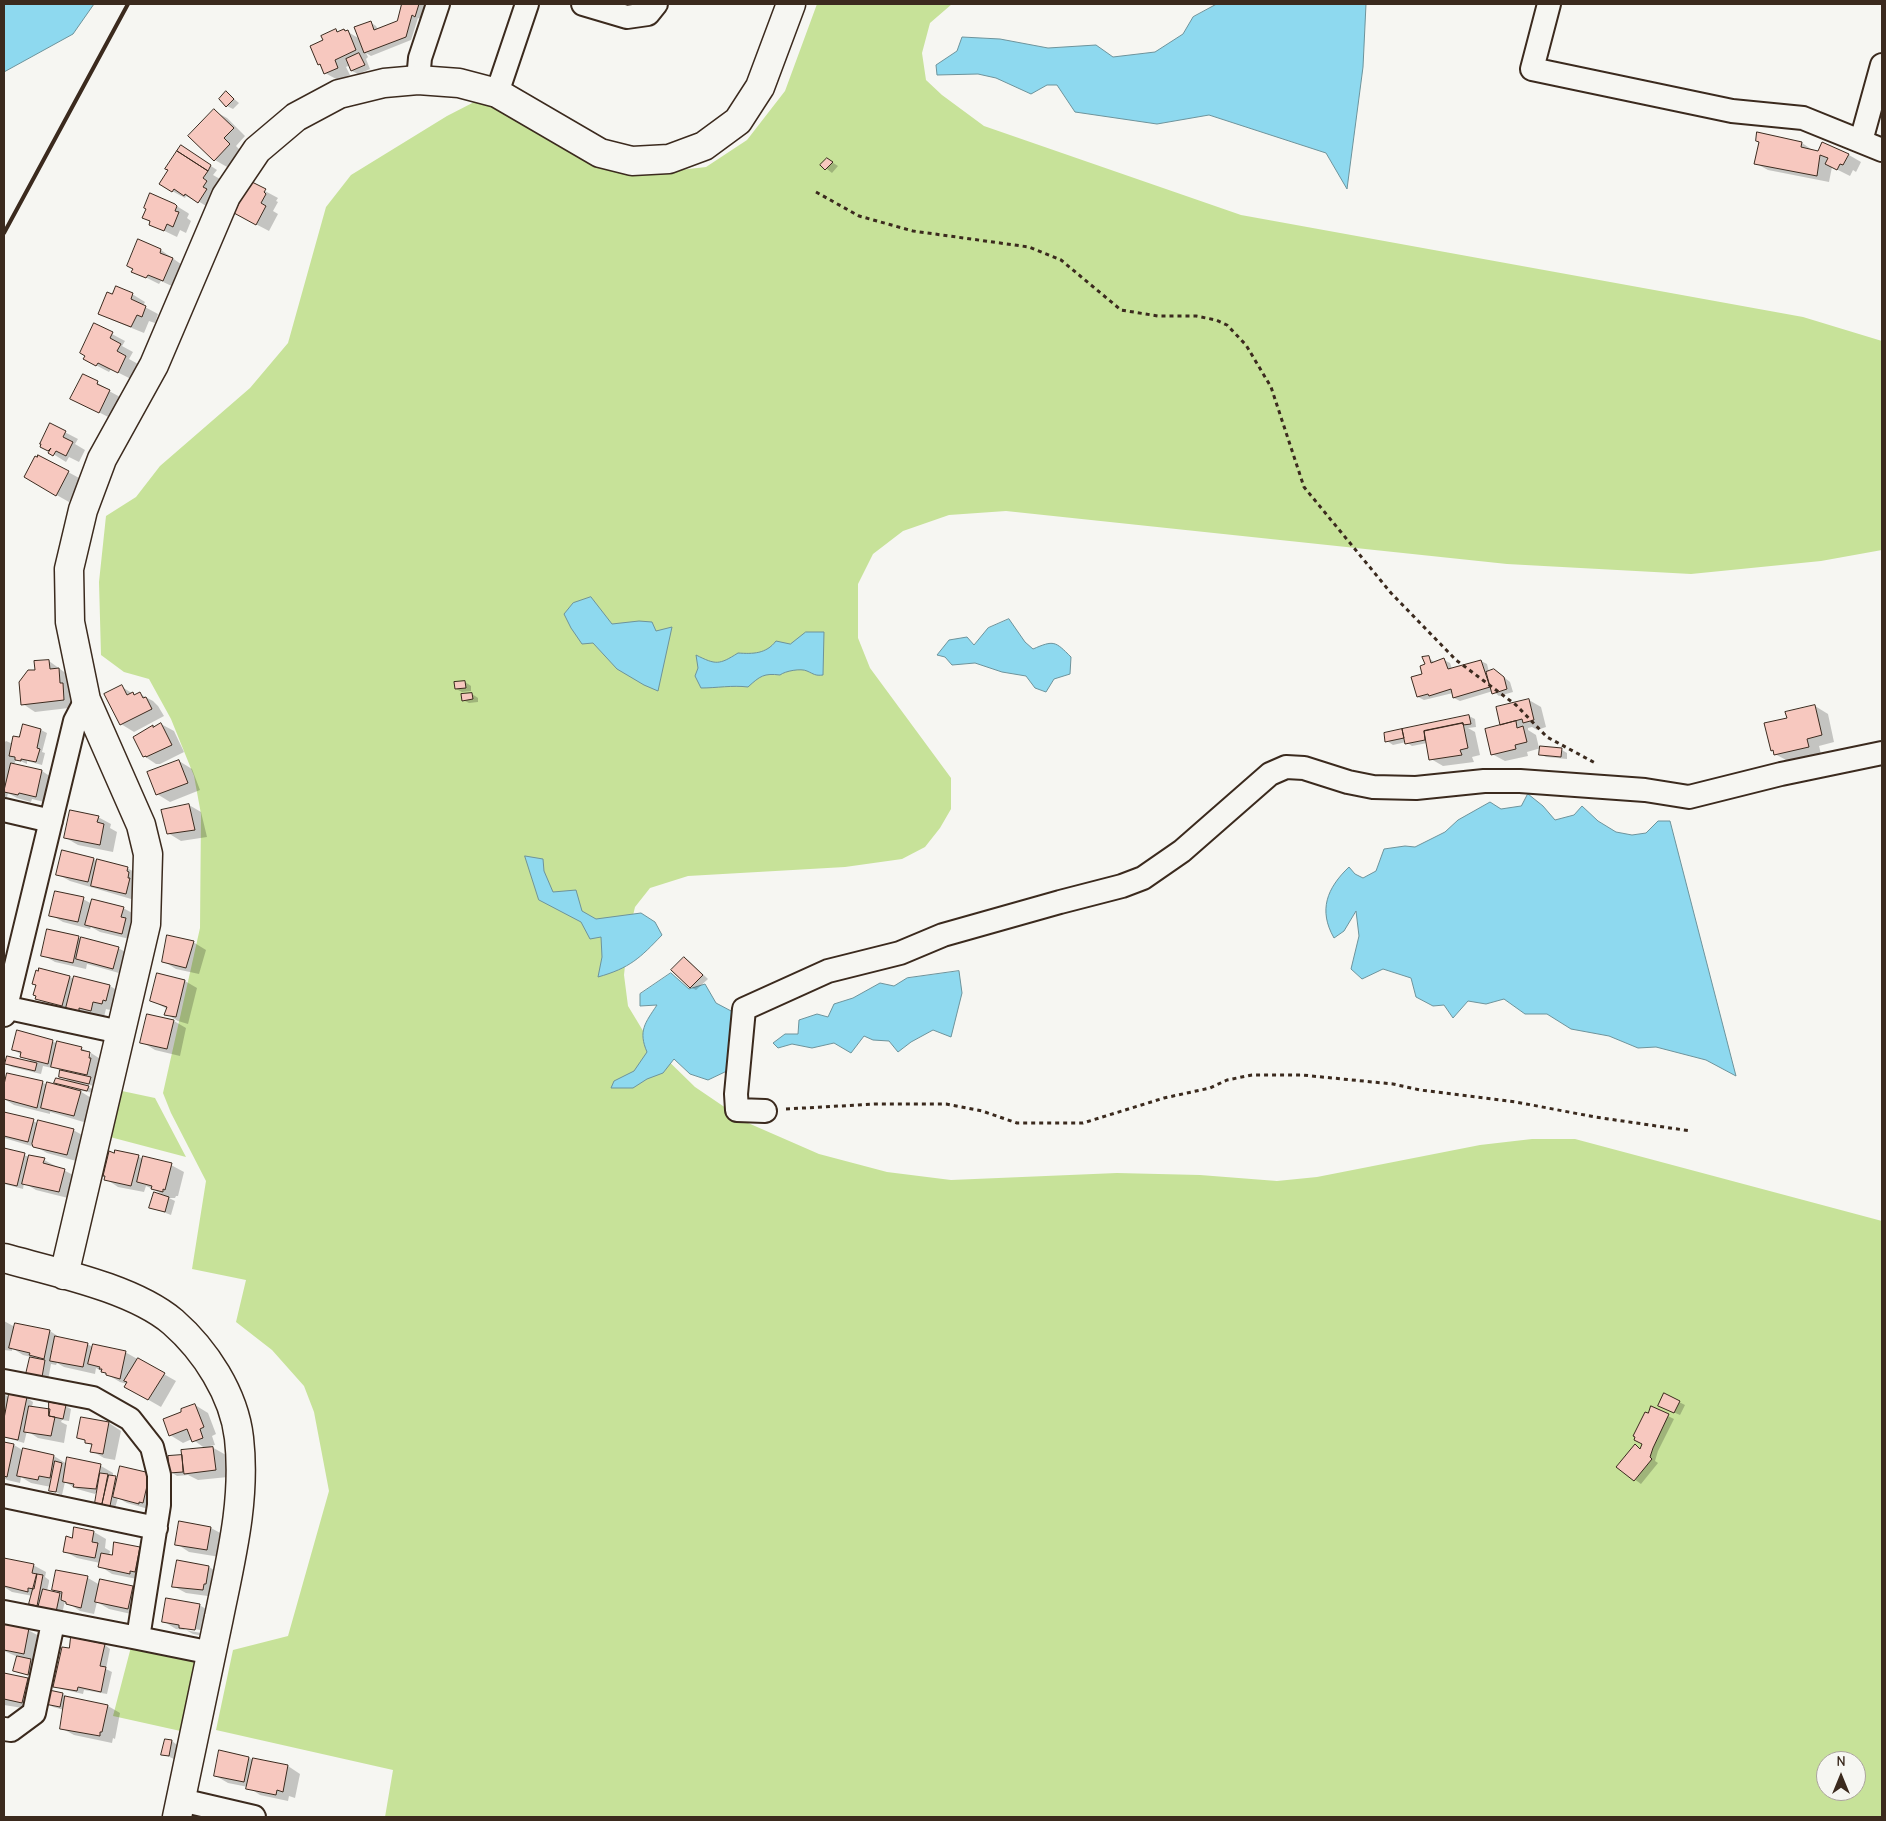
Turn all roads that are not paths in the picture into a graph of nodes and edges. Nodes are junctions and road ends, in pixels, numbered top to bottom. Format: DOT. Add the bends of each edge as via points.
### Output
graph roads {
  1 [pos="438,4"];
  2 [pos="527,4"];
  3 [pos="583,4"];
  4 [pos="656,4"];
  5 [pos="792,4"];
  6 [pos="1549,4"];
  7 [pos="1882,65"];
  8 [pos="418,80"];
  9 [pos="497,93"];
  10 [pos="1861,140"];
  11 [pos="1882,150"];
  12 [pos="86,700"];
  13 [pos="1882,753"];
  14 [pos="4,810"];
  15 [pos="51,821"];
  16 [pos="4,1010"];
  17 [pos="120,1032"];
  18 [pos="765,1111"];
  19 [pos="4,1258"];
  20 [pos="64,1275"];
  21 [pos="4,1381"];
  22 [pos="4,1496"];
  23 [pos="156,1528"];
  24 [pos="4,1612"];
  25 [pos="53,1623"];
  26 [pos="138,1638"];
  27 [pos="212,1653"];
  28 [pos="4,1729"];
  29 [pos="179,1808"];
  30 [pos="254,1817"];
  1 -- 8 [label="street" via="420,58"];
  2 -- 9 [label="street"];
  3 -- 4 [label="street" via="626,18 648,14"];
  5 -- 9 [label="street" via="760,86 738,121 704,146 668,159 632,161 600,153"];
  6 -- 10 [label="street" via="1532,69 1732,111 1803,118"];
  7 -- 10 [label="street"];
  8 -- 9 [label="street" via="458,83"];
  8 -- 12 [label="street" via="384,83 339,94 296,117 257,150 226,196 157,357 102,459 84,510 69,578 70,622"];
  10 -- 11 [label="street"];
  12 -- 15 [label="street" via="75,721"];
  12 -- 17 [label="street" via="141,825 148,854 146,924"];
  13 -- 18 [label="street" via="1689,797 1645,790 1520,781 1484,780 1416,788 1373,787 1304,768 1286,767 1270,774 1182,851 1144,878 943,935 900,953 828,971 744,1009 737,1110"];
  14 -- 15 [label="street"];
  15 -- 16 [label="street"];
  16 -- 17 [label="street"];
  17 -- 20 [label="street"];
  19 -- 20 [label="street"];
  20 -- 27 [label="street" via="133,1297 172,1321 203,1354 229,1399 239,1436 242,1492"];
  21 -- 23 [label="street" via="93,1398 130,1418 152,1446 159,1475"];
  22 -- 23 [label="street"];
  23 -- 26 [label="street"];
  24 -- 25 [label="street"];
  25 -- 26 [label="street"];
  25 -- 28 [label="street" via="34,1712 10,1730"];
  26 -- 27 [label="street"];
  27 -- 29 [label="street"];
  29 -- 30 [label="street"];
}
